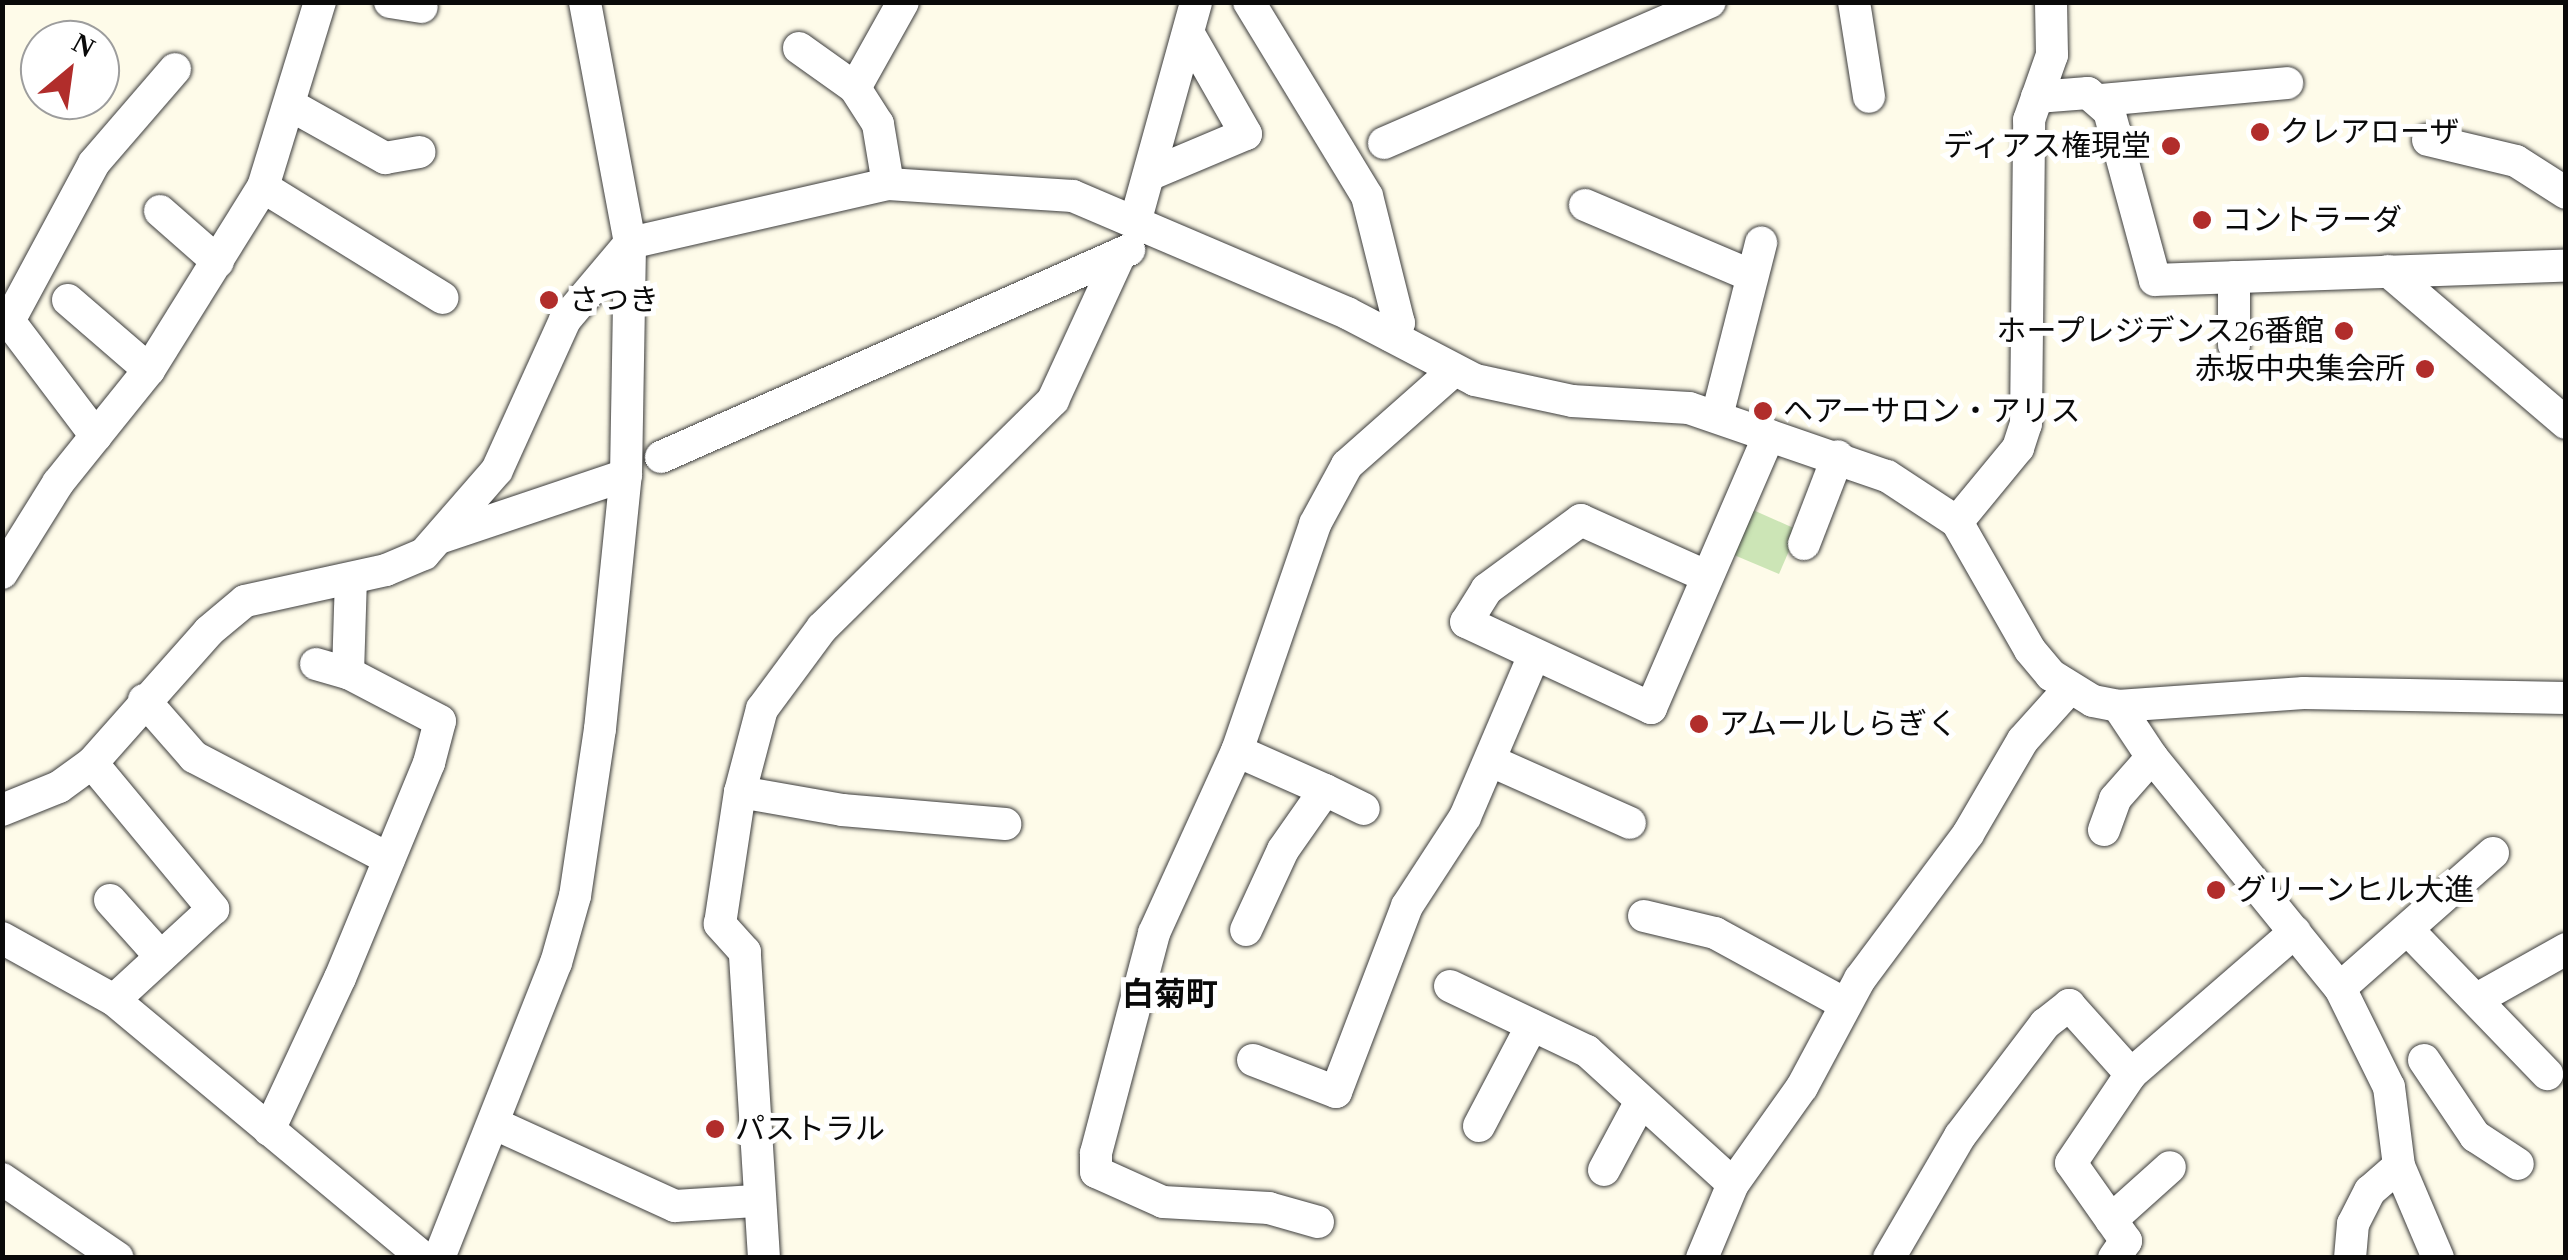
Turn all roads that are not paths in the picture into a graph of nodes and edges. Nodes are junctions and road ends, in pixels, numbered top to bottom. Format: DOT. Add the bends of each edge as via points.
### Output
graph roads {
  1 [pos="320,2"];
  2 [pos="585,2"];
  3 [pos="903,2"];
  4 [pos="1250,2"];
  5 [pos="1710,2"];
  6 [pos="1854,2"];
  7 [pos="2051,2"];
  8 [pos="1192,18"];
  9 [pos="799,48"];
  10 [pos="175,69"];
  11 [pos="2286,83"];
  12 [pos="855,88"];
  13 [pos="1869,96"];
  14 [pos="2037,98"];
  15 [pos="2101,100"];
  16 [pos="292,106"];
  17 [pos="2428,140"];
  18 [pos="1384,143"];
  19 [pos="419,152"];
  20 [pos="1151,174"];
  21 [pos="888,184"];
  22 [pos="263,187"];
  23 [pos="2566,193"];
  24 [pos="1585,206"];
  25 [pos="160,211"];
  26 [pos="1150,226"];
  27 [pos="630,243"];
  28 [pos="1761,243"];
  29 [pos="1120,254"];
  30 [pos="218,262"];
  31 [pos="2566,266"];
  32 [pos="2388,272"];
  33 [pos="1752,276"];
  34 [pos="2234,277"];
  35 [pos="443,298"];
  36 [pos="68,300"];
  37 [pos="1392,336"];
  38 [pos="2234,344"];
  39 [pos="149,370"];
  40 [pos="1452,372"];
  41 [pos="1717,416"];
  42 [pos="2566,422"];
  43 [pos="1769,435"];
  44 [pos="96,436"];
  45 [pos="1838,456"];
  46 [pos="661,457"];
  47 [pos="626,475"];
  48 [pos="1956,522"];
  49 [pos="442,537"];
  50 [pos="1804,544"];
  51 [pos="6,557"];
  52 [pos="1706,576"];
  53 [pos="351,579"];
  54 [pos="1534,655"];
  55 [pos="316,664"];
  56 [pos="348,673"];
  57 [pos="2069,689"];
  58 [pos="2566,698"];
  59 [pos="144,700"];
  60 [pos="2118,706"];
  61 [pos="1237,751"];
  62 [pos="2152,757"];
  63 [pos="1492,762"];
  64 [pos="92,763"];
  65 [pos="1325,790"];
  66 [pos="740,792"];
  67 [pos="1364,809"];
  68 [pos="2,810"];
  69 [pos="1005,824"];
  70 [pos="1630,824"];
  71 [pos="2104,830"];
  72 [pos="2493,853"];
  73 [pos="390,859"];
  74 [pos="110,900"];
  75 [pos="1644,916"];
  76 [pos="1246,930"];
  77 [pos="2409,931"];
  78 [pos="2295,932"];
  79 [pos="2,938"];
  80 [pos="2566,949"];
  81 [pos="161,957"];
  82 [pos="1450,986"];
  83 [pos="2340,988"];
  84 [pos="114,1000"];
  85 [pos="2477,1000"];
  86 [pos="1845,1004"];
  87 [pos="1532,1025"];
  88 [pos="1254,1060"];
  89 [pos="2132,1074"];
  90 [pos="2547,1074"];
  91 [pos="2389,1087"];
  92 [pos="1642,1101"];
  93 [pos="495,1124"];
  94 [pos="1479,1126"];
  95 [pos="269,1130"];
  96 [pos="2518,1164"];
  97 [pos="2399,1166"];
  98 [pos="2170,1167"];
  99 [pos="1604,1170"];
  100 [pos="2,1179"];
  101 [pos="1733,1184"];
  102 [pos="756,1201"];
  103 [pos="2112,1220"];
  104 [pos="1318,1222"];
  105 [pos="118,1258"];
  106 [pos="424,1258"];
  107 [pos="438,1258"];
  108 [pos="764,1258"];
  109 [pos="1702,1258"];
  110 [pos="1889,1258"];
  111 [pos="2114,1258"];
  112 [pos="2350,1258"];
  113 [pos="2438,1258"];
  1 -- 16 [label="street"];
  2 -- 27 [label="street"];
  3 -- 12 [label="street"];
  4 -- 37 [label="street" via="1367,196 1399,323"];
  5 -- 18 [label="street"];
  6 -- 13 [label="street"];
  7 -- 14 [label="street" via="2052,55"];
  8 -- 20 [label="street"];
  8 -- 20 [label="street" via="1246,134"];
  9 -- 12 [label="street"];
  10 -- 44 [label="street" via="94,163 9,321"];
  11 -- 15 [label="street"];
  12 -- 21 [label="street" via="878,124"];
  14 -- 15 [label="street" via="2088,93"];
  14 -- 48 [label="street" via="2027,155 2026,424 2018,448"];
  15 -- 34 [label="street" via="2155,280"];
  16 -- 19 [label="street" via="386,158"];
  16 -- 22 [label="street"];
  17 -- 23 [label="street" via="2516,162"];
  20 -- 26 [label="street"];
  21 -- 26 [label="street" via="1048,190"];
  21 -- 27 [label="street"];
  22 -- 30 [label="street"];
  22 -- 35 [label="street"];
  24 -- 33 [label="street"];
  25 -- 30 [label="street"];
  26 -- 29 [label="street"];
  26 -- 37 [label="street"];
  27 -- 47 [label="street"];
  27 -- 49 [label="street" via="565,320 497,470"];
  28 -- 33 [label="street"];
  29 -- 46 [label="street"];
  29 -- 66 [label="street" via="1053,400 822,628 762,709"];
  30 -- 39 [label="street"];
  31 -- 32 [label="street"];
  32 -- 34 [label="street"];
  32 -- 42 [label="street"];
  33 -- 41 [label="street"];
  34 -- 38 [label="street"];
  36 -- 39 [label="street"];
  37 -- 40 [label="street"];
  39 -- 44 [label="street"];
  40 -- 41 [label="street" via="1572,401 1689,408"];
  40 -- 61 [label="street" via="1347,465 1316,524"];
  41 -- 43 [label="street"];
  43 -- 45 [label="street"];
  43 -- 52 [label="street"];
  44 -- 51 [label="street"];
  45 -- 48 [label="street" via="1887,476"];
  45 -- 50 [label="street"];
  47 -- 49 [label="street"];
  47 -- 93 [label="street" via="575,896 535,1026"];
  48 -- 57 [label="street" via="2030,650"];
  49 -- 53 [label="street" via="424,554"];
  52 -- 54 [label="street" via="1651,708"];
  52 -- 54 [label="street" via="1581,520 1487,589 1466,622"];
  53 -- 56 [label="street"];
  53 -- 59 [label="street" via="244,601"];
  54 -- 63 [label="street"];
  55 -- 56 [label="street"];
  56 -- 73 [label="street" via="440,721"];
  57 -- 60 [label="street"];
  57 -- 86 [label="street" via="2023,740 1968,834"];
  58 -- 60 [label="street" via="2304,693"];
  59 -- 64 [label="street"];
  59 -- 73 [label="street" via="194,757"];
  60 -- 62 [label="street"];
  61 -- 65 [label="street"];
  61 -- 104 [label="street" via="1154,933 1096,1172 1163,1202 1269,1208"];
  62 -- 71 [label="street" via="2114,799"];
  62 -- 78 [label="street"];
  63 -- 70 [label="street"];
  63 -- 88 [label="street" via="1465,818 1406,906 1336,1092"];
  64 -- 68 [label="street" via="59,787"];
  64 -- 81 [label="street" via="212,909"];
  65 -- 67 [label="street"];
  65 -- 76 [label="street" via="1283,850"];
  66 -- 69 [label="street" via="842,810"];
  66 -- 102 [label="street" via="720,924 745,952"];
  72 -- 77 [label="street"];
  73 -- 95 [label="street"];
  74 -- 81 [label="street"];
  75 -- 86 [label="street" via="1715,933"];
  77 -- 83 [label="street"];
  77 -- 85 [label="street"];
  78 -- 83 [label="street"];
  78 -- 89 [label="street"];
  79 -- 84 [label="street"];
  80 -- 85 [label="street"];
  81 -- 84 [label="street"];
  82 -- 87 [label="street"];
  83 -- 91 [label="street"];
  84 -- 95 [label="street"];
  85 -- 90 [label="street"];
  86 -- 101 [label="street" via="1802,1087"];
  87 -- 92 [label="street" via="1587,1051"];
  87 -- 94 [label="street"];
  89 -- 103 [label="street" via="2071,1163"];
  89 -- 110 [label="street" via="2068,1005 1960,1136"];
  91 -- 96 [label="street" via="2434,1052 2475,1136"];
  91 -- 97 [label="street"];
  92 -- 99 [label="street"];
  92 -- 101 [label="street"];
  93 -- 102 [label="street" via="675,1206"];
  93 -- 107 [label="street"];
  95 -- 106 [label="street"];
  97 -- 112 [label="street" via="2370,1191 2353,1224"];
  97 -- 113 [label="street"];
  98 -- 103 [label="street"];
  100 -- 105 [label="street"];
  101 -- 109 [label="street"];
  102 -- 108 [label="street"];
  103 -- 111 [label="street" via="2126,1241"];
}
